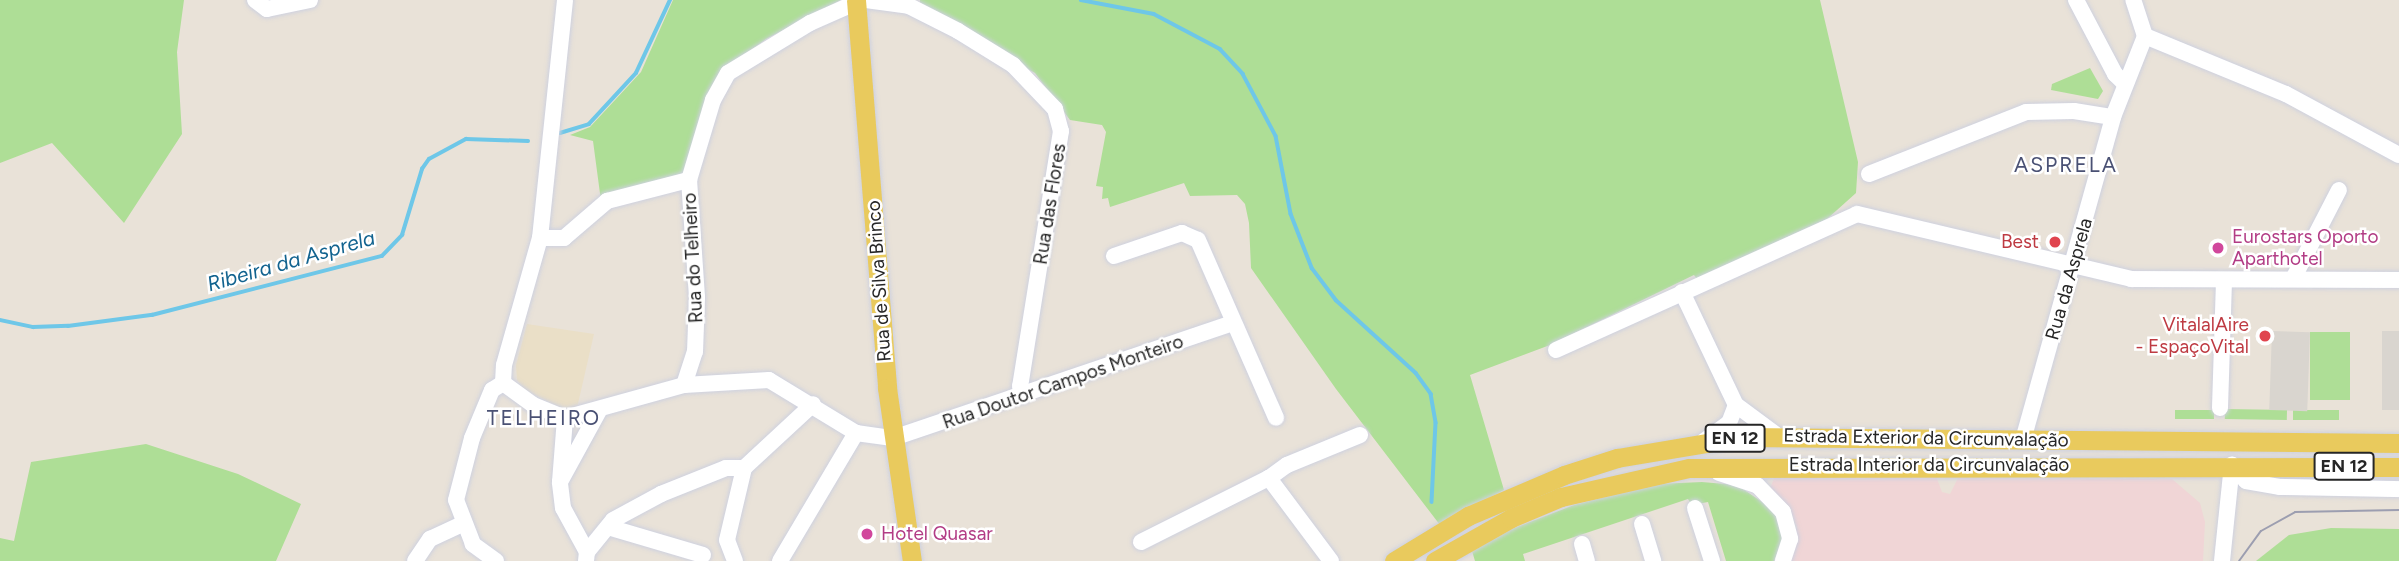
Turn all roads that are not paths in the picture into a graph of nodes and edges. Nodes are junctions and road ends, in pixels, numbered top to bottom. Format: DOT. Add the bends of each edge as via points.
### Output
graph roads {
  1 [pos="255,0"];
  2 [pos="310,0"];
  3 [pos="565,0"];
  4 [pos="860,0"];
  5 [pos="2076,0"];
  6 [pos="2133,0"];
  7 [pos="2145,36"];
  8 [pos="2124,83"];
  9 [pos="2113,117"];
  10 [pos="2399,155"];
  11 [pos="1869,174"];
  12 [pos="690,180"];
  13 [pos="2339,190"];
  14 [pos="540,238"];
  15 [pos="1114,256"];
  16 [pos="2074,264"];
  17 [pos="2293,279"];
  18 [pos="2224,280"];
  19 [pos="2399,280"];
  20 [pos="1682,292"];
  21 [pos="1232,323"];
  22 [pos="1556,350"];
  23 [pos="684,385"];
  24 [pos="498,387"];
  25 [pos="1023,396"];
  26 [pos="813,404"];
  27 [pos="1736,405"];
  28 [pos="2220,408"];
  29 [pos="600,410"];
  30 [pos="565,418"];
  31 [pos="1276,418"];
  32 [pos="856,433"];
  33 [pos="1360,435"];
  34 [pos="1778,436"];
  35 [pos="893,438"];
  36 [pos="2019,440"];
  37 [pos="1704,441"];
  38 [pos="2335,443"];
  39 [pos="2399,443"];
  40 [pos="2232,464"];
  41 [pos="2008,466"];
  42 [pos="2043,466"];
  43 [pos="2399,467"];
  44 [pos="744,468"];
  45 [pos="1689,468"];
  46 [pos="1269,478"];
  47 [pos="560,482"];
  48 [pos="2399,489"];
  49 [pos="1695,508"];
  50 [pos="1468,516"];
  51 [pos="463,524"];
  52 [pos="1642,524"];
  53 [pos="608,527"];
  54 [pos="1141,542"];
  55 [pos="1582,544"];
  56 [pos="703,555"];
  57 [pos="586,556"];
  58 [pos="415,561"];
  59 [pos="496,561"];
  60 [pos="734,561"];
  61 [pos="780,561"];
  62 [pos="912,561"];
  63 [pos="1331,561"];
  64 [pos="1394,561"];
  65 [pos="1418,561"];
  66 [pos="1435,561"];
  67 [pos="1587,561"];
  68 [pos="1653,561"];
  69 [pos="1712,561"];
  70 [pos="1783,561"];
  71 [pos="2222,561"];
  1 -- 2 [label="street" via="267,9"];
  3 -- 14 [label="street"];
  4 -- 12 [label="street, Rua do Telheiro" via="728,73 713,100"];
  4 -- 25 [label="street, Rua das Flores" via="909,6 948,26 1013,65 1055,109 1061,131 1020,386"];
  4 -- 35 [label="main road, Rua de Silva Brinco"];
  5 -- 8 [label="street" via="2115,75"];
  6 -- 7 [label="street"];
  7 -- 8 [label="street, Rua da Asprela"];
  7 -- 10 [label="street" via="2286,94"];
  8 -- 9 [label="street, Rua da Asprela"];
  9 -- 11 [label="street" via="2074,111 2026,112"];
  9 -- 16 [label="street, Rua da Asprela"];
  12 -- 14 [label="street" via="607,201 565,238"];
  12 -- 23 [label="street, Rua do Telheiro" via="697,297 695,352"];
  13 -- 17 [label="street"];
  14 -- 24 [label="street"];
  15 -- 21 [label="street" via="1182,233 1192,235"];
  16 -- 18 [label="street" via="2130,279"];
  16 -- 20 [label="street" via="1857,214"];
  16 -- 36 [label="street, Rua da Asprela"];
  17 -- 18 [label="street"];
  17 -- 19 [label="street"];
  18 -- 28 [label="street"];
  20 -- 22 [label="street"];
  20 -- 27 [label="street"];
  21 -- 25 [label="street, Rua Doutor Campos Monteiro"];
  21 -- 31 [label="street"];
  23 -- 26 [label="street" via="769,380"];
  23 -- 29 [label="street"];
  24 -- 30 [label="street"];
  24 -- 51 [label="street" via="457,486"];
  25 -- 35 [label="street, Rua Doutor Campos Monteiro"];
  26 -- 32 [label="street"];
  26 -- 44 [label="street"];
  27 -- 34 [label="street"];
  27 -- 37 [label="street" via="1729,423"];
  29 -- 30 [label="street"];
  29 -- 47 [label="street"];
  30 -- 47 [label="street"];
  32 -- 35 [label="street"];
  32 -- 61 [label="street"];
  33 -- 46 [label="street" via="1287,465"];
  34 -- 36 [label="main road, Estrada Exterior da Circunvalação / EN 12"];
  34 -- 37 [label="main road, Estrada Exterior da Circunvalação / EN 12"];
  35 -- 62 [label="main road, Rua de Silva Brinco"];
  36 -- 38 [label="main road, Estrada Exterior da Circunvalação / EN 12"];
  36 -- 41 [label="main road" via="2019,451"];
  36 -- 42 [label="main road" via="2025,456"];
  37 -- 50 [label="main road, Estrada Exterior da Circunvalação / EN 12" via="1617,458"];
  38 -- 39 [label="main road, Estrada Exterior da Circunvalação / EN 12"];
  38 -- 40 [label="main road" via="2316,450 2254,449"];
  40 -- 42 [label="main road, Estrada Interior da Circunvalação / EN 12"];
  40 -- 43 [label="main road, Estrada Interior da Circunvalação / EN 12"];
  40 -- 48 [label="street" via="2246,481 2261,484"];
  40 -- 71 [label="street"];
  41 -- 42 [label="main road, Estrada Interior da Circunvalação / EN 12"];
  41 -- 45 [label="main road, Estrada Interior da Circunvalação / EN 12"];
  44 -- 53 [label="street" via="699,477 613,520"];
  44 -- 60 [label="street" via="727,540"];
  45 -- 66 [label="main road, Estrada Interior da Circunvalação / EN 12" via="1561,498 1511,518"];
  45 -- 70 [label="street" via="1745,480 1773,498 1788,524 1790,539"];
  46 -- 54 [label="street"];
  46 -- 63 [label="street"];
  47 -- 57 [label="street" via="563,509"];
  49 -- 69 [label="street"];
  50 -- 64 [label="main road, Estrada Exterior da Circunvalação / EN 12"];
  50 -- 65 [label="main road, EN 12" via="1465,527 1426,550"];
  51 -- 58 [label="street" via="430,538"];
  51 -- 59 [label="street" via="473,544"];
  52 -- 68 [label="street"];
  53 -- 56 [label="street"];
  53 -- 57 [label="street"];
  55 -- 67 [label="street"];
}
